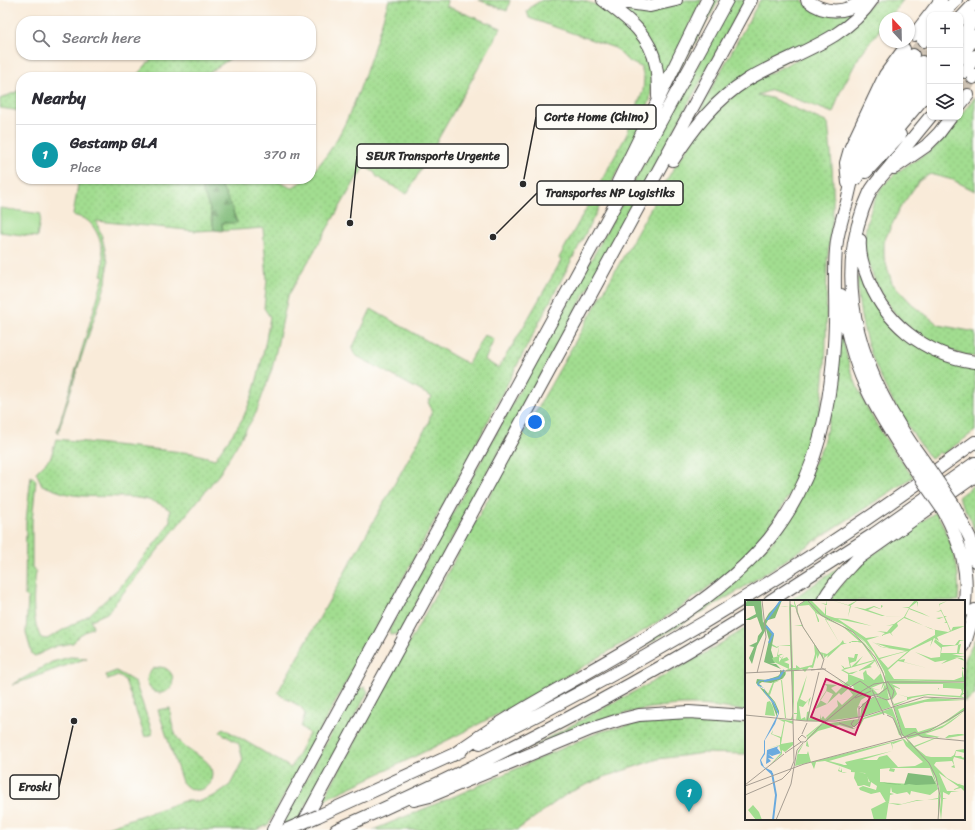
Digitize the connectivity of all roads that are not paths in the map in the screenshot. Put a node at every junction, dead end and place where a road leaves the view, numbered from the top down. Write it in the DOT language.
graph roads {
  1 [pos="603,0"];
  2 [pos="608,0"];
  3 [pos="676,0"];
  4 [pos="707,0"];
  5 [pos="727,0"];
  6 [pos="751,0"];
  7 [pos="807,0"];
  8 [pos="863,0"];
  9 [pos="872,0"];
  10 [pos="941,0"];
  11 [pos="950,0"];
  12 [pos="956,0"];
  13 [pos="962,0"];
  14 [pos="969,0"];
  15 [pos="975,3"];
  16 [pos="975,10"];
  17 [pos="939,12"];
  18 [pos="946,12"];
  19 [pos="952,12"];
  20 [pos="959,12"];
  21 [pos="963,16"];
  22 [pos="975,18"];
  23 [pos="963,25"];
  24 [pos="975,26"];
  25 [pos="963,34"];
  26 [pos="975,36"];
  27 [pos="924,39"];
  28 [pos="963,44"];
  29 [pos="975,46"];
  30 [pos="963,54"];
  31 [pos="975,56"];
  32 [pos="918,59"];
  33 [pos="969,72"];
  34 [pos="927,83"];
  35 [pos="927,94"];
  36 [pos="658,97"];
  37 [pos="927,103"];
  38 [pos="927,113"];
  39 [pos="927,120"];
  40 [pos="934,120"];
  41 [pos="941,120"];
  42 [pos="949,120"];
  43 [pos="882,177"];
  44 [pos="654,180"];
  45 [pos="849,190"];
  46 [pos="862,212"];
  47 [pos="835,256"];
  48 [pos="975,362"];
  49 [pos="513,391"];
  50 [pos="975,442"];
  51 [pos="975,463"];
  52 [pos="918,464"];
  53 [pos="975,476"];
  54 [pos="948,507"];
  55 [pos="975,560"];
  56 [pos="772,600"];
  57 [pos="824,600"];
  58 [pos="965,600"];
  59 [pos="975,610"];
  60 [pos="745,617"];
  61 [pos="965,643"];
  62 [pos="745,716"];
  63 [pos="453,754"];
  64 [pos="388,807"];
  65 [pos="273,830"];
  66 [pos="286,830"];
  67 [pos="300,830"];
  68 [pos="336,830"];
  1 -- 36 [label="highway"];
  2 -- 3 [label="highway"];
  4 -- 36 [label="highway"];
  5 -- 49 [label="highway"];
  6 -- 44 [label="highway"];
  7 -- 8 [label="highway"];
  9 -- 44 [label="highway"];
  10 -- 27 [label="highway"];
  11 -- 17 [label="highway"];
  12 -- 18 [label="highway"];
  13 -- 19 [label="highway"];
  14 -- 20 [label="highway"];
  15 -- 21 [label="highway"];
  16 -- 23 [label="highway"];
  22 -- 25 [label="highway"];
  24 -- 28 [label="highway"];
  26 -- 30 [label="highway"];
  29 -- 33 [label="highway"];
  31 -- 33 [label="highway"];
  32 -- 45 [label="highway"];
  32 -- 45 [label="highway"];
  34 -- 45 [label="highway"];
  35 -- 45 [label="highway"];
  36 -- 49 [label="highway"];
  37 -- 45 [label="highway"];
  38 -- 43 [label="highway"];
  39 -- 43 [label="highway"];
  40 -- 43 [label="highway"];
  41 -- 43 [label="highway"];
  42 -- 43 [label="highway"];
  43 -- 46 [label="highway"];
  44 -- 67 [label="highway"];
  45 -- 47 [label="highway"];
  46 -- 48 [label="highway"];
  46 -- 52 [label="highway"];
  47 -- 52 [label="highway"];
  47 -- 63 [label="highway"];
  49 -- 65 [label="highway"];
  50 -- 63 [label="highway"];
  51 -- 56 [label="highway"];
  52 -- 54 [label="highway, bridge"];
  53 -- 57 [label="highway"];
  54 -- 55 [label="highway"];
  54 -- 58 [label="highway"];
  59 -- 61 [label="highway"];
  60 -- 64 [label="highway"];
  62 -- 64 [label="highway"];
  63 -- 66 [label="highway, bridge"];
  64 -- 68 [label="highway"];
}
